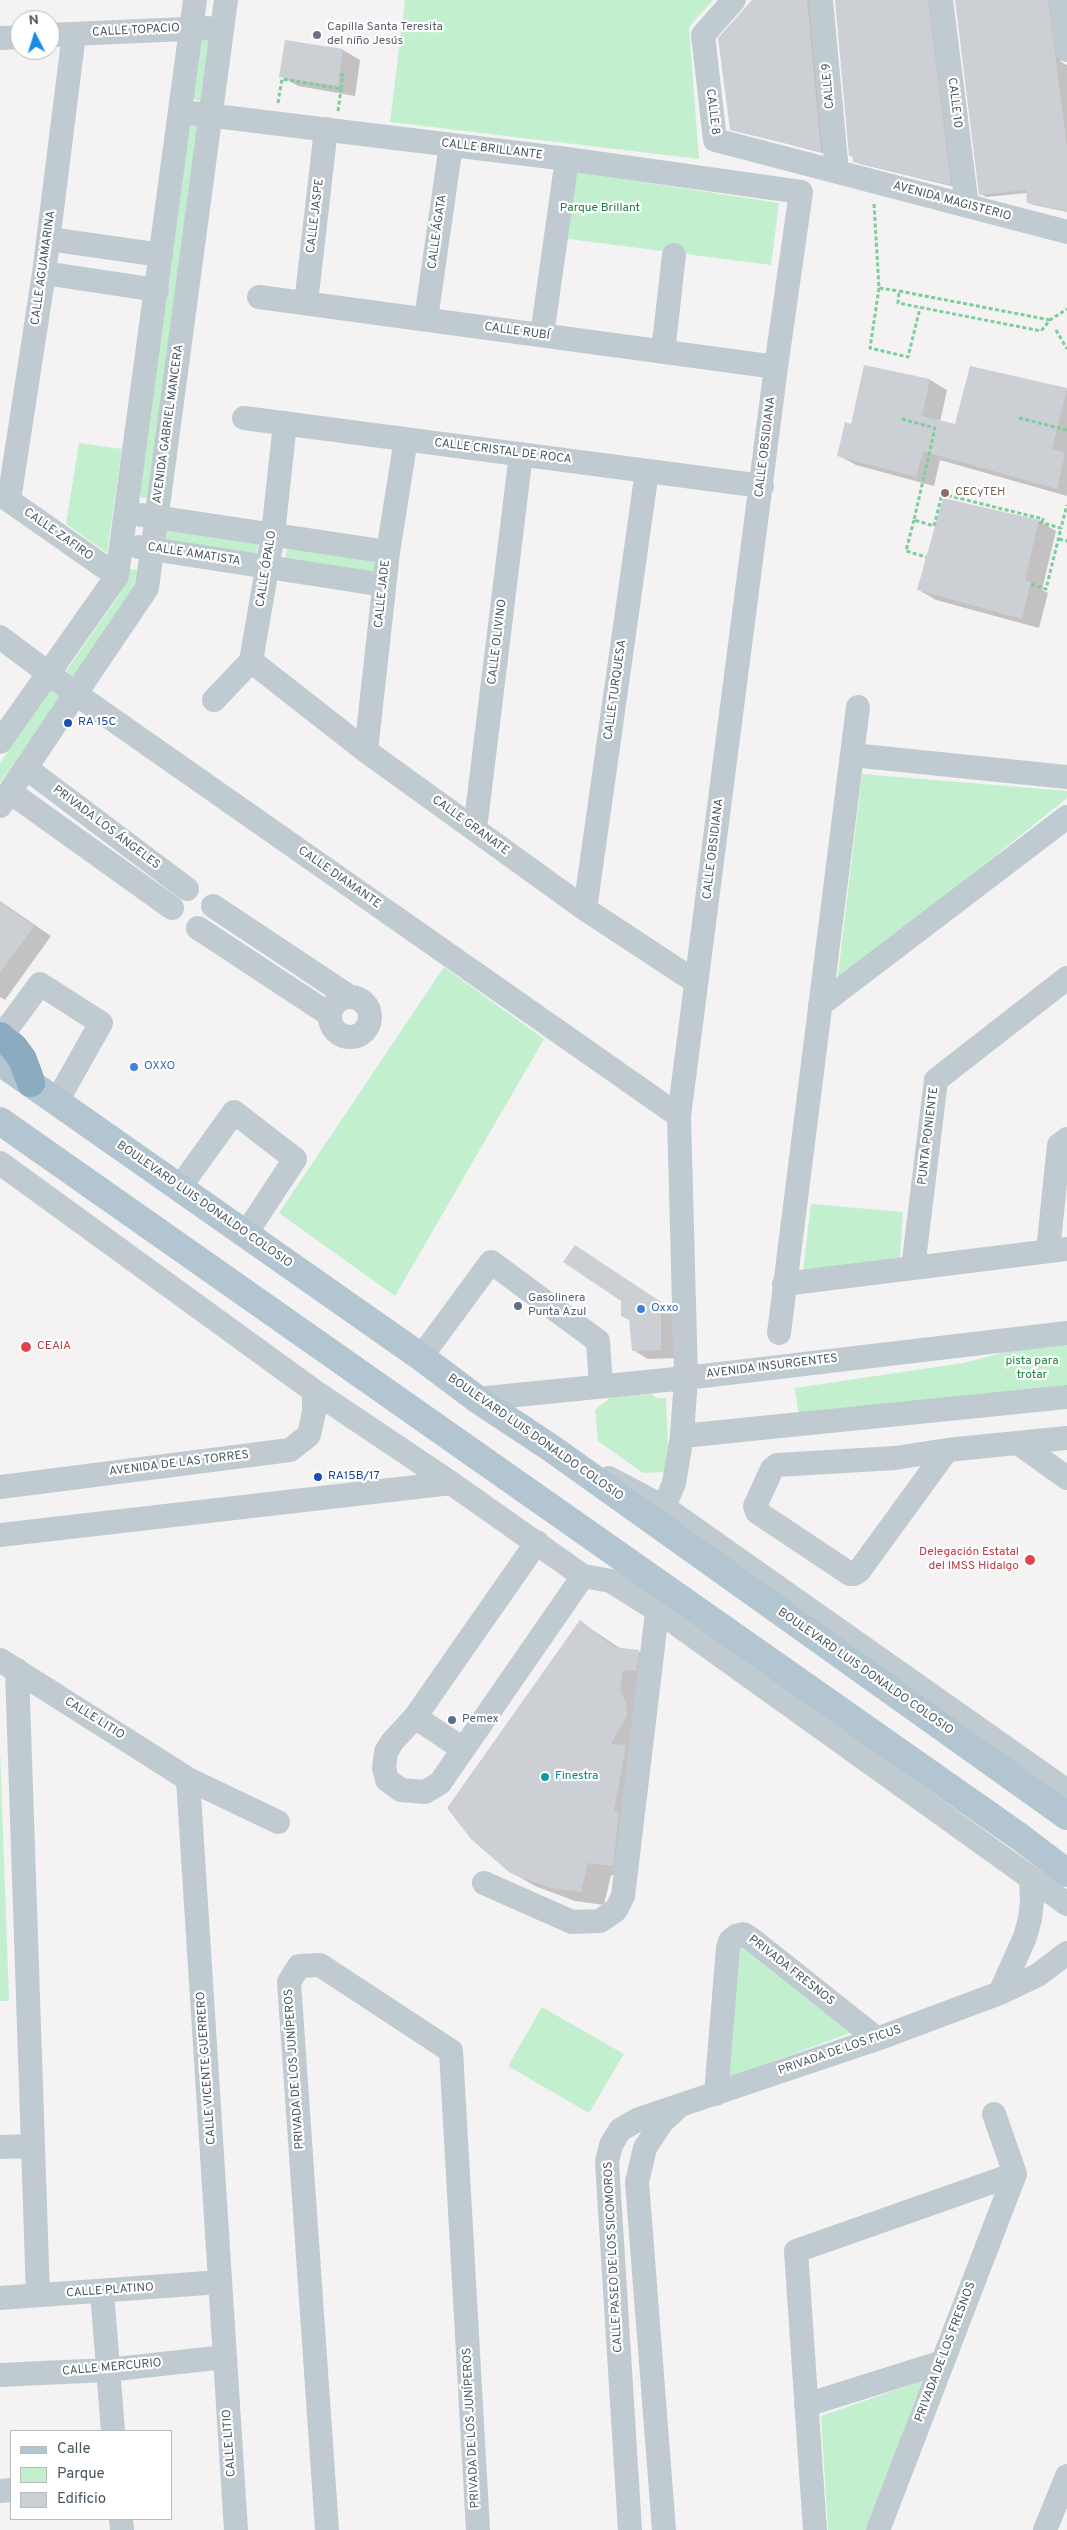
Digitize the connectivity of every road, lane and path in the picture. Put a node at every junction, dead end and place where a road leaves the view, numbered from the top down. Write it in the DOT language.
graph roads {
  1 [pos="196,0"];
  2 [pos="226,0"];
  3 [pos="734,0"];
  4 [pos="821,0"];
  5 [pos="941,0"];
  6 [pos="1061,0"];
  7 [pos="192,28"];
  8 [pos="222,28"];
  9 [pos="74,34"];
  10 [pos="60,35"];
  11 [pos="1067,50"];
  12 [pos="339,75"];
  13 [pos="182,112"];
  14 [pos="210,115"];
  15 [pos="275,123"];
  16 [pos="326,129"];
  17 [pos="451,145"];
  18 [pos="567,159"];
  19 [pos="837,172"];
  20 [pos="872,180"];
  21 [pos="801,192"];
  22 [pos="967,206"];
  23 [pos="1067,232"];
  24 [pos="49,239"];
  25 [pos="162,255"];
  26 [pos="674,255"];
  27 [pos="44,272"];
  28 [pos="879,288"];
  29 [pos="157,290"];
  30 [pos="900,291"];
  31 [pos="259,297"];
  32 [pos="306,302"];
  33 [pos="920,308"];
  34 [pos="1067,310"];
  35 [pos="426,319"];
  36 [pos="1050,320"];
  37 [pos="1056,330"];
  38 [pos="542,335"];
  39 [pos="1067,348"];
  40 [pos="663,352"];
  41 [pos="776,367"];
  42 [pos="244,418"];
  43 [pos="1019,418"];
  44 [pos="902,419"];
  45 [pos="285,423"];
  46 [pos="1067,430"];
  47 [pos="406,439"];
  48 [pos="521,454"];
  49 [pos="647,471"];
  50 [pos="762,486"];
  51 [pos="5,497"];
  52 [pos="1067,505"];
  53 [pos="126,512"];
  54 [pos="157,517"];
  55 [pos="914,520"];
  56 [pos="1061,528"];
  57 [pos="273,534"];
  58 [pos="1059,539"];
  59 [pos="1067,542"];
  60 [pos="122,544"];
  61 [pos="153,549"];
  62 [pos="388,552"];
  63 [pos="926,557"];
  64 [pos="268,567"];
  65 [pos="117,576"];
  66 [pos="1030,584"];
  67 [pos="384,585"];
  68 [pos="0,637"];
  69 [pos="251,661"];
  70 [pos="49,672"];
  71 [pos="76,694"];
  72 [pos="214,700"];
  73 [pos="858,707"];
  74 [pos="1,739"];
  75 [pos="366,751"];
  76 [pos="852,755"];
  77 [pos="26,768"];
  78 [pos="1067,776"];
  79 [pos="5,799"];
  80 [pos="1067,817"];
  81 [pos="475,829"];
  82 [pos="187,889"];
  83 [pos="213,906"];
  84 [pos="172,908"];
  85 [pos="584,909"];
  86 [pos="198,928"];
  87 [pos="1067,978"];
  88 [pos="696,982"];
  89 [pos="350,997"];
  90 [pos="820,1005"];
  91 [pos="330,1014"];
  92 [pos="0,1045"];
  93 [pos="31,1083"];
  94 [pos="57,1101"];
  95 [pos="679,1116"];
  96 [pos="0,1120"];
  97 [pos="1067,1139"];
  98 [pos="0,1163"];
  99 [pos="180,1187"];
  100 [pos="245,1235"];
  101 [pos="1058,1250"];
  102 [pos="913,1268"];
  103 [pos="784,1284"];
  104 [pos="779,1333"];
  105 [pos="1067,1333"];
  106 [pos="421,1357"];
  107 [pos="686,1378"];
  108 [pos="601,1386"];
  109 [pos="314,1391"];
  110 [pos="1067,1397"];
  111 [pos="478,1399"];
  112 [pos="682,1436"];
  113 [pos="1067,1438"];
  114 [pos="1018,1443"];
  115 [pos="551,1448"];
  116 [pos="947,1450"];
  117 [pos="1067,1478"];
  118 [pos="451,1483"];
  119 [pos="0,1487"];
  120 [pos="664,1506"];
  121 [pos="0,1535"];
  122 [pos="537,1542"];
  123 [pos="583,1576"];
  124 [pos="659,1597"];
  125 [pos="8,1665"];
  126 [pos="414,1717"];
  127 [pos="463,1749"];
  128 [pos="188,1779"];
  129 [pos="1067,1791"];
  130 [pos="1067,1816"];
  131 [pos="278,1822"];
  132 [pos="1067,1873"];
  133 [pos="1031,1878"];
  134 [pos="484,1883"];
  135 [pos="1067,1904"];
  136 [pos="1067,1953"];
  137 [pos="1000,1993"];
  138 [pos="877,2039"];
  139 [pos="716,2094"];
  140 [pos="679,2106"];
  141 [pos="994,2114"];
  142 [pos="33,2146"];
  143 [pos="0,2147"];
  144 [pos="1015,2174"];
  145 [pos="220,2282"];
  146 [pos="102,2292"];
  147 [pos="38,2295"];
  148 [pos="0,2298"];
  149 [pos="225,2357"];
  150 [pos="943,2362"];
  151 [pos="107,2370"];
  152 [pos="0,2376"];
  153 [pos="806,2405"];
  154 [pos="113,2430"];
  155 [pos="1067,2476"];
  156 [pos="236,2530"];
  157 [pos="327,2530"];
  158 [pos="478,2530"];
  159 [pos="630,2530"];
  160 [pos="664,2530"];
  161 [pos="815,2530"];
  162 [pos="878,2530"];
  163 [pos="1045,2530"];
  1 -- 7 [label="street"];
  2 -- 8 [label="street, AVENIDA GABRIEL MANCERA"];
  3 -- 19 [label="street, CALLE 8"];
  4 -- 19 [label="street, CALLE 9"];
  5 -- 22 [label="street, CALLE 10"];
  6 -- 11 [label="street"];
  7 -- 8 [label="street, CALLE TOPACIO"];
  7 -- 9 [label="street, CALLE TOPACIO"];
  7 -- 13 [label="street"];
  8 -- 14 [label="street, AVENIDA GABRIEL MANCERA"];
  9 -- 10 [label="street, CALLE TOPACIO"];
  9 -- 24 [label="street, CALLE AGUAMARINA"];
  12 -- 15 [label="path"];
  13 -- 14 [label="street, CALLE BRILLANTE"];
  13 -- 25 [label="street"];
  14 -- 15 [label="street, CALLE BRILLANTE"];
  14 -- 54 [label="street, AVENIDA GABRIEL MANCERA"];
  15 -- 16 [label="street, CALLE BRILLANTE"];
  16 -- 17 [label="street, CALLE BRILLANTE"];
  16 -- 32 [label="street, CALLE JASPE"];
  17 -- 18 [label="street, CALLE BRILLANTE"];
  17 -- 35 [label="street, CALLE ÁGATA"];
  18 -- 21 [label="street, CALLE BRILLANTE"];
  18 -- 38 [label="street"];
  19 -- 20 [label="street, AVENIDA MAGISTERIO"];
  20 -- 22 [label="street, AVENIDA MAGISTERIO"];
  20 -- 28 [label="path"];
  21 -- 41 [label="street, CALLE OBSIDIANA"];
  22 -- 23 [label="street, AVENIDA MAGISTERIO"];
  24 -- 25 [label="street"];
  24 -- 27 [label="street, CALLE AGUAMARINA"];
  25 -- 29 [label="street"];
  26 -- 40 [label="street"];
  27 -- 29 [label="street"];
  27 -- 51 [label="street, CALLE AGUAMARINA"];
  28 -- 30 [label="path"];
  28 -- 33 [label="path"];
  29 -- 53 [label="street"];
  30 -- 33 [label="path"];
  30 -- 36 [label="path"];
  31 -- 32 [label="street, CALLE RUBÍ"];
  32 -- 35 [label="street, CALLE RUBÍ"];
  33 -- 36 [label="path"];
  34 -- 36 [label="path"];
  35 -- 38 [label="street, CALLE RUBÍ"];
  37 -- 39 [label="path"];
  38 -- 40 [label="street, CALLE RUBÍ"];
  40 -- 41 [label="street, CALLE RUBÍ"];
  41 -- 50 [label="street, CALLE OBSIDIANA"];
  42 -- 45 [label="street, CALLE CRISTAL DE ROCA"];
  43 -- 46 [label="path"];
  44 -- 55 [label="path"];
  45 -- 47 [label="street, CALLE CRISTAL DE ROCA"];
  45 -- 57 [label="street, CALLE ÓPALO"];
  47 -- 48 [label="street, CALLE CRISTAL DE ROCA"];
  47 -- 62 [label="street, CALLE JADE"];
  48 -- 49 [label="street, CALLE CRISTAL DE ROCA"];
  48 -- 81 [label="street, CALLE OLIVINO"];
  49 -- 50 [label="street, CALLE CRISTAL DE ROCA"];
  49 -- 85 [label="street, CALLE TURQUESA"];
  50 -- 88 [label="street, CALLE OBSIDIANA"];
  51 -- 65 [label="street, CALLE ZAFIRO"];
  52 -- 56 [label="path"];
  53 -- 54 [label="street"];
  53 -- 60 [label="street"];
  54 -- 57 [label="street"];
  54 -- 61 [label="street, AVENIDA GABRIEL MANCERA"];
  55 -- 56 [label="path"];
  55 -- 63 [label="path"];
  56 -- 58 [label="path"];
  57 -- 62 [label="street"];
  57 -- 64 [label="street, CALLE ÓPALO"];
  58 -- 59 [label="path"];
  58 -- 66 [label="path"];
  60 -- 61 [label="street, CALLE AMATISTA"];
  60 -- 65 [label="street"];
  61 -- 64 [label="street, CALLE AMATISTA"];
  61 -- 71 [label="street, AVENIDA GABRIEL MANCERA"];
  62 -- 67 [label="street, CALLE JADE"];
  64 -- 67 [label="street, CALLE AMATISTA"];
  64 -- 69 [label="street, CALLE ÓPALO"];
  65 -- 70 [label="street"];
  67 -- 75 [label="street, CALLE JADE"];
  68 -- 70 [label="street, CALLE DIAMANTE"];
  69 -- 72 [label="street"];
  69 -- 75 [label="street, CALLE GRANATE"];
  70 -- 71 [label="street, CALLE DIAMANTE"];
  70 -- 74 [label="street"];
  71 -- 77 [label="street, AVENIDA GABRIEL MANCERA"];
  71 -- 95 [label="street, CALLE DIAMANTE"];
  73 -- 76 [label="street"];
  75 -- 81 [label="street, CALLE GRANATE"];
  76 -- 78 [label="street"];
  76 -- 90 [label="street"];
  77 -- 79 [label="street, AVENIDA GABRIEL MANCERA"];
  77 -- 82 [label="street, PRIVADA LOS ÁNGELES"];
  79 -- 84 [label="street, PRIVADA LOS ÁNGELES"];
  80 -- 90 [label="street"];
  81 -- 85 [label="street, CALLE GRANATE"];
  82 -- 83 [label="street"];
  82 -- 84 [label="street"];
  83 -- 86 [label="street"];
  83 -- 89 [label="street"];
  84 -- 86 [label="street"];
  85 -- 88 [label="street, CALLE GRANATE"];
  86 -- 91 [label="street"];
  87 -- 102 [label="street, PUNTA PONIENTE"];
  88 -- 95 [label="street, CALLE OBSIDIANA"];
  89 -- 91 [label="street"];
  89 -- 91 [label="street"];
  90 -- 103 [label="street"];
  92 -- 93 [label="highway"];
  92 -- 94 [label="street"];
  93 -- 94 [label="main road, BOULEVARD LUIS DONALDO COLOSIO"];
  94 -- 99 [label="main road, BOULEVARD LUIS DONALDO COLOSIO"];
  95 -- 107 [label="street, CALLE OBSIDIANA"];
  96 -- 124 [label="main road"];
  97 -- 101 [label="street"];
  98 -- 109 [label="street"];
  99 -- 100 [label="main road, BOULEVARD LUIS DONALDO COLOSIO"];
  99 -- 100 [label="street"];
  100 -- 106 [label="main road, BOULEVARD LUIS DONALDO COLOSIO"];
  101 -- 102 [label="street"];
  102 -- 103 [label="street"];
  103 -- 104 [label="street"];
  105 -- 107 [label="street, AVENIDA INSURGENTES"];
  106 -- 108 [label="street"];
  106 -- 111 [label="main road, BOULEVARD LUIS DONALDO COLOSIO"];
  107 -- 108 [label="street, AVENIDA INSURGENTES"];
  107 -- 112 [label="street, CALLE OBSIDIANA"];
  108 -- 111 [label="street, AVENIDA INSURGENTES"];
  109 -- 118 [label="street"];
  109 -- 119 [label="street, AVENIDA DE LAS TORRES"];
  110 -- 112 [label="street"];
  111 -- 115 [label="main road, BOULEVARD LUIS DONALDO COLOSIO"];
  112 -- 120 [label="street, CALLE OBSIDIANA"];
  113 -- 114 [label="street"];
  114 -- 116 [label="street"];
  114 -- 117 [label="street"];
  115 -- 120 [label="street"];
  115 -- 130 [label="main road, BOULEVARD LUIS DONALDO COLOSIO"];
  116 -- 116 [label="street"];
  118 -- 121 [label="street"];
  118 -- 122 [label="street"];
  120 -- 129 [label="street"];
  122 -- 123 [label="street"];
  122 -- 126 [label="street"];
  123 -- 124 [label="street"];
  123 -- 127 [label="street"];
  124 -- 132 [label="main road"];
  124 -- 133 [label="street"];
  124 -- 134 [label="street"];
  125 -- 128 [label="street, CALLE LITIO"];
  125 -- 142 [label="street"];
  126 -- 127 [label="street"];
  126 -- 127 [label="street"];
  128 -- 131 [label="street, CALLE LITIO"];
  128 -- 145 [label="street, CALLE VICENTE GUERRERO"];
  133 -- 135 [label="street"];
  133 -- 137 [label="street"];
  136 -- 137 [label="street, PRIVADA DE LOS FICUS"];
  137 -- 138 [label="street, PRIVADA DE LOS FICUS"];
  138 -- 139 [label="street, PRIVADA DE LOS FICUS"];
  138 -- 139 [label="street, PRIVADA FRESNOS"];
  139 -- 140 [label="street, PRIVADA DE LOS FICUS"];
  140 -- 159 [label="street, CALLE PASEO DE LOS SICOMOROS"];
  140 -- 160 [label="street"];
  141 -- 144 [label="street"];
  142 -- 143 [label="street"];
  142 -- 147 [label="street"];
  144 -- 150 [label="street, PRIVADA DE LOS FRESNOS"];
  144 -- 153 [label="street"];
  145 -- 146 [label="street, CALLE PLATINO"];
  145 -- 149 [label="street, CALLE VICENTE GUERRERO"];
  146 -- 147 [label="street, CALLE PLATINO"];
  146 -- 151 [label="street"];
  147 -- 148 [label="street, CALLE PLATINO"];
  149 -- 151 [label="street, CALLE MERCURIO"];
  149 -- 156 [label="street, CALLE LITIO"];
  150 -- 153 [label="street"];
  150 -- 162 [label="street, PRIVADA DE LOS FRESNOS"];
  151 -- 152 [label="street, CALLE MERCURIO"];
  151 -- 154 [label="street"];
  153 -- 161 [label="street"];
  155 -- 163 [label="street"];
  157 -- 158 [label="street, PRIVADA DE LOS JUNÍPEROS"];
}
